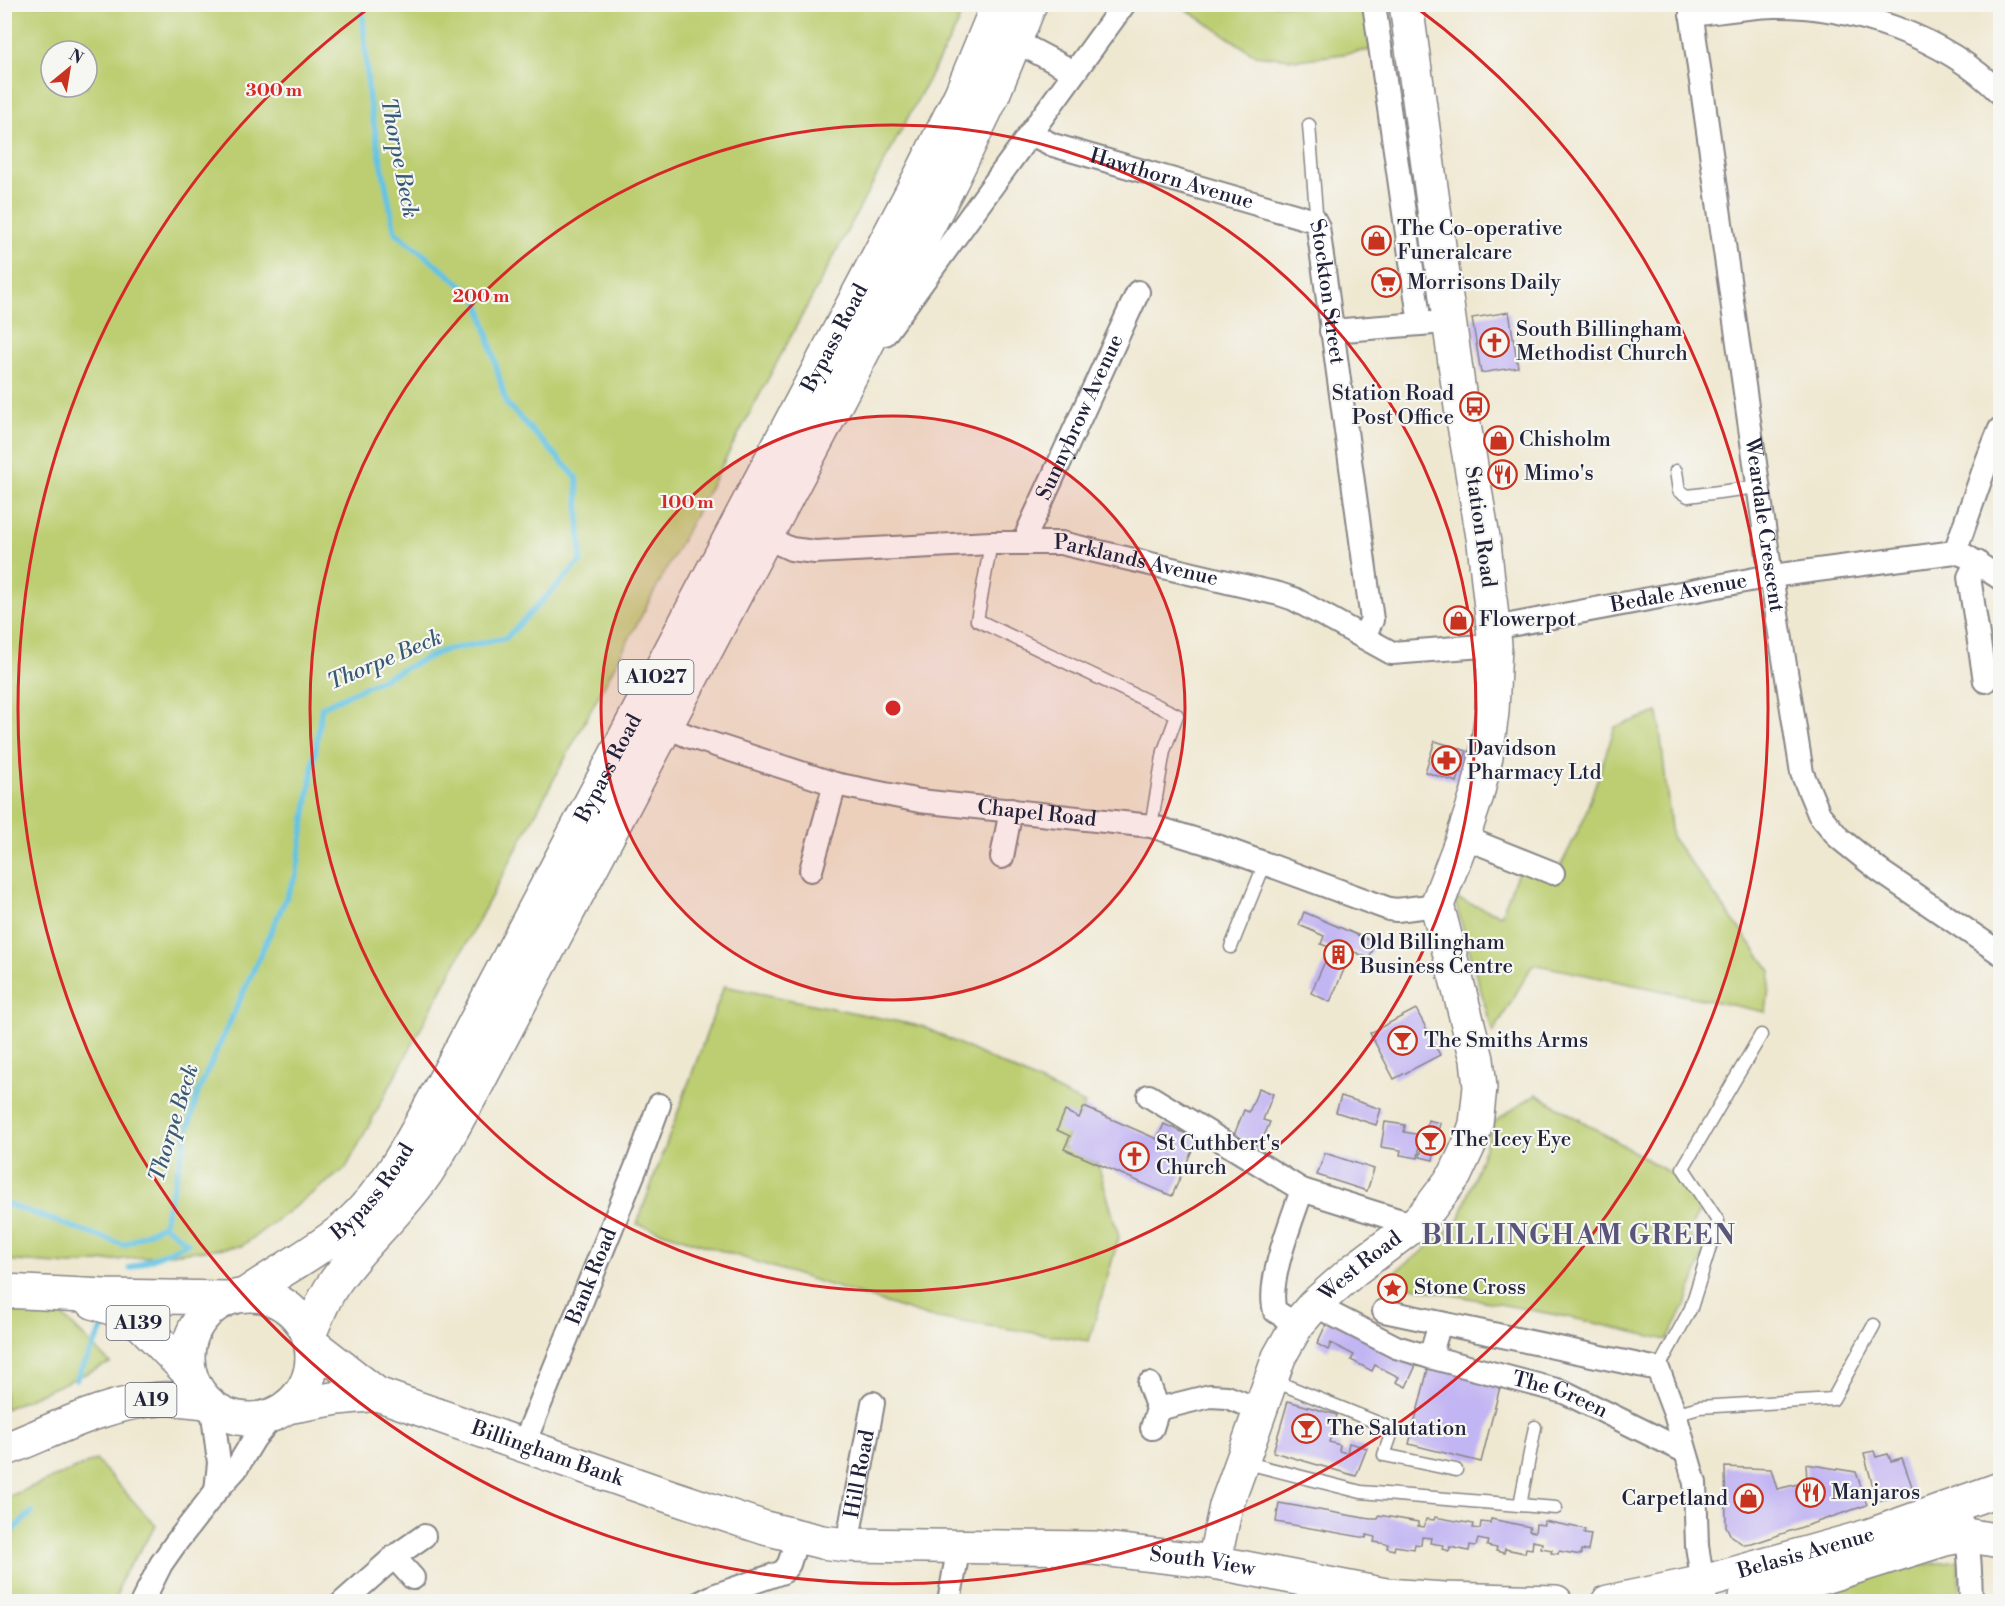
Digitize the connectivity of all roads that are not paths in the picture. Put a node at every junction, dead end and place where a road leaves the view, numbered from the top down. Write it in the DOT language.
graph roads {
  1 [pos="1030,4"];
  2 [pos="1124,4"];
  3 [pos="1374,4"];
  4 [pos="1406,4"];
  5 [pos="1691,10"];
  6 [pos="1001,25"];
  7 [pos="1074,72"];
  8 [pos="2001,93"];
  9 [pos="1309,125"];
  10 [pos="1031,134"];
  11 [pos="1315,222"];
  12 [pos="1138,292"];
  13 [pos="1435,323"];
  14 [pos="1330,331"];
  15 [pos="840,396"];
  16 [pos="2001,429"];
  17 [pos="1676,471"];
  18 [pos="1758,487"];
  19 [pos="765,537"];
  20 [pos="1028,542"];
  21 [pos="992,543"];
  22 [pos="1955,552"];
  23 [pos="1977,562"];
  24 [pos="1771,576"];
  25 [pos="2001,578"];
  26 [pos="1495,636"];
  27 [pos="1363,637"];
  28 [pos="1985,681"];
  29 [pos="651,720"];
  30 [pos="835,784"];
  31 [pos="1011,810"];
  32 [pos="1151,826"];
  33 [pos="1463,837"];
  34 [pos="1002,858"];
  35 [pos="1264,863"];
  36 [pos="811,870"];
  37 [pos="1553,873"];
  38 [pos="1437,905"];
  39 [pos="1231,947"];
  40 [pos="2001,953"];
  41 [pos="1761,1035"];
  42 [pos="1149,1096"];
  43 [pos="658,1105"];
  44 [pos="1302,1190"];
  45 [pos="1414,1225"];
  46 [pos="4,1291"];
  47 [pos="72,1294"];
  48 [pos="237,1296"];
  49 [pos="1384,1311"];
  50 [pos="1305,1315"];
  51 [pos="1440,1323"];
  52 [pos="1874,1326"];
  53 [pos="1504,1336"];
  54 [pos="310,1339"];
  55 [pos="1430,1357"];
  56 [pos="1658,1369"];
  57 [pos="190,1374"];
  58 [pos="1497,1375"];
  59 [pos="1270,1379"];
  60 [pos="1149,1384"];
  61 [pos="376,1394"];
  62 [pos="873,1403"];
  63 [pos="210,1405"];
  64 [pos="1260,1410"];
  65 [pos="281,1411"];
  66 [pos="1675,1414"];
  67 [pos="1535,1427"];
  68 [pos="523,1446"];
  69 [pos="4,1450"];
  70 [pos="1684,1451"];
  71 [pos="1242,1462"];
  72 [pos="1456,1470"];
  73 [pos="2001,1489"];
  74 [pos="216,1491"];
  75 [pos="1520,1505"];
  76 [pos="1556,1508"];
  77 [pos="1960,1520"];
  78 [pos="424,1536"];
  79 [pos="798,1536"];
  80 [pos="2001,1541"];
  81 [pos="847,1545"];
  82 [pos="959,1545"];
  83 [pos="394,1557"];
  84 [pos="1214,1562"];
  85 [pos="413,1578"];
  86 [pos="1705,1592"];
  87 [pos="1339,1594"];
  88 [pos="1671,1595"];
  89 [pos="142,1602"];
  90 [pos="343,1602"];
  91 [pos="702,1602"];
  92 [pos="949,1602"];
  93 [pos="1556,1602"];
  94 [pos="1608,1602"];
  95 [pos="1744,1602"];
  96 [pos="1971,1602"];
  1 -- 6 [label="main road, Bypass Road / A1027"];
  2 -- 7 [label="street, Bypass Road"];
  3 -- 13 [label="street, Station Road"];
  4 -- 13 [label="main road, Station Road"];
  5 -- 8 [label="street"];
  5 -- 18 [label="street, Weardale Crescent"];
  6 -- 7 [label="street"];
  6 -- 15 [label="main road, Bypass Road / A1027"];
  6 -- 29 [label="main road, Bypass Road / A1027"];
  7 -- 10 [label="street, Bypass Road"];
  9 -- 11 [label="lane, Stockton Street"];
  10 -- 11 [label="street, Hawthorn Avenue"];
  10 -- 15 [label="street, Bypass Road"];
  11 -- 14 [label="street, Stockton Street"];
  12 -- 20 [label="street, Sunnybrow Avenue"];
  13 -- 14 [label="street"];
  13 -- 26 [label="main road, Station Road"];
  14 -- 27 [label="street, Stockton Street"];
  15 -- 19 [label="main road, Bypass Road / A1027"];
  16 -- 22 [label="street"];
  17 -- 18 [label="lane"];
  18 -- 24 [label="street, Weardale Crescent"];
  19 -- 21 [label="street, Parklands Avenue"];
  19 -- 29 [label="main road, Bypass Road / A1027"];
  20 -- 21 [label="street, Parklands Avenue"];
  20 -- 27 [label="street, Parklands Avenue"];
  21 -- 32 [label="lane"];
  22 -- 23 [label="street"];
  22 -- 24 [label="street, Bedale Avenue"];
  23 -- 25 [label="street"];
  23 -- 28 [label="street"];
  24 -- 26 [label="street, Bedale Avenue"];
  24 -- 40 [label="street, Weardale Crescent"];
  26 -- 27 [label="street, Parklands Avenue"];
  26 -- 33 [label="main road, Station Road"];
  29 -- 30 [label="street, Chapel Road"];
  29 -- 48 [label="main road, Bypass Road / A1027"];
  29 -- 54 [label="main road, Bypass Road / A1027"];
  30 -- 31 [label="street, Chapel Road"];
  30 -- 36 [label="street"];
  31 -- 32 [label="street, Chapel Road"];
  31 -- 34 [label="street"];
  32 -- 35 [label="street, Chapel Road"];
  33 -- 37 [label="street"];
  33 -- 38 [label="main road, Station Road"];
  35 -- 38 [label="street, Chapel Road"];
  35 -- 39 [label="lane"];
  38 -- 45 [label="main road, West Road"];
  41 -- 56 [label="lane"];
  42 -- 44 [label="street"];
  43 -- 68 [label="street, Bank Road"];
  44 -- 45 [label="street"];
  44 -- 50 [label="street, The Green"];
  45 -- 50 [label="main road, West Road"];
  46 -- 47 [label="main road, A139"];
  47 -- 48 [label="main road, A139"];
  47 -- 57 [label="main road, A139"];
  48 -- 54 [label="main road"];
  48 -- 57 [label="main road"];
  49 -- 51 [label="street, The Green"];
  50 -- 55 [label="street, The Green"];
  50 -- 59 [label="main road, West Road"];
  51 -- 53 [label="street, The Green"];
  51 -- 55 [label="street"];
  52 -- 66 [label="lane"];
  53 -- 56 [label="street, The Green"];
  53 -- 58 [label="street"];
  54 -- 61 [label="main road, Billingham Bank"];
  54 -- 65 [label="main road"];
  55 -- 58 [label="street, The Green"];
  56 -- 66 [label="street"];
  57 -- 63 [label="main road"];
  58 -- 70 [label="street, The Green"];
  59 -- 64 [label="main road, West Road"];
  59 -- 72 [label="lane"];
  60 -- 64 [label="street"];
  61 -- 65 [label="main road"];
  61 -- 68 [label="main road, Billingham Bank"];
  62 -- 81 [label="street, Hill Road"];
  63 -- 65 [label="main road"];
  63 -- 69 [label="main road, A19"];
  63 -- 74 [label="street"];
  64 -- 71 [label="main road, West Road"];
  65 -- 74 [label="street"];
  66 -- 70 [label="street"];
  67 -- 75 [label="lane"];
  68 -- 79 [label="main road, Billingham Bank"];
  70 -- 86 [label="street"];
  71 -- 75 [label="lane"];
  71 -- 84 [label="main road, West Road"];
  73 -- 77 [label="main road, Belasis Avenue"];
  74 -- 89 [label="street"];
  75 -- 76 [label="lane"];
  77 -- 80 [label="main road, Belasis Avenue"];
  77 -- 86 [label="main road, Belasis Avenue"];
  77 -- 95 [label="main road, Belasis Avenue"];
  77 -- 96 [label="street"];
  78 -- 83 [label="street"];
  79 -- 81 [label="main road"];
  79 -- 91 [label="street"];
  81 -- 82 [label="main road, South View"];
  82 -- 84 [label="main road, South View"];
  82 -- 92 [label="street"];
  83 -- 85 [label="street"];
  83 -- 90 [label="street"];
  84 -- 87 [label="main road, South View"];
  86 -- 88 [label="main road, Belasis Avenue"];
  87 -- 93 [label="main road, South View"];
  88 -- 94 [label="main road, Belasis Avenue"];
}
